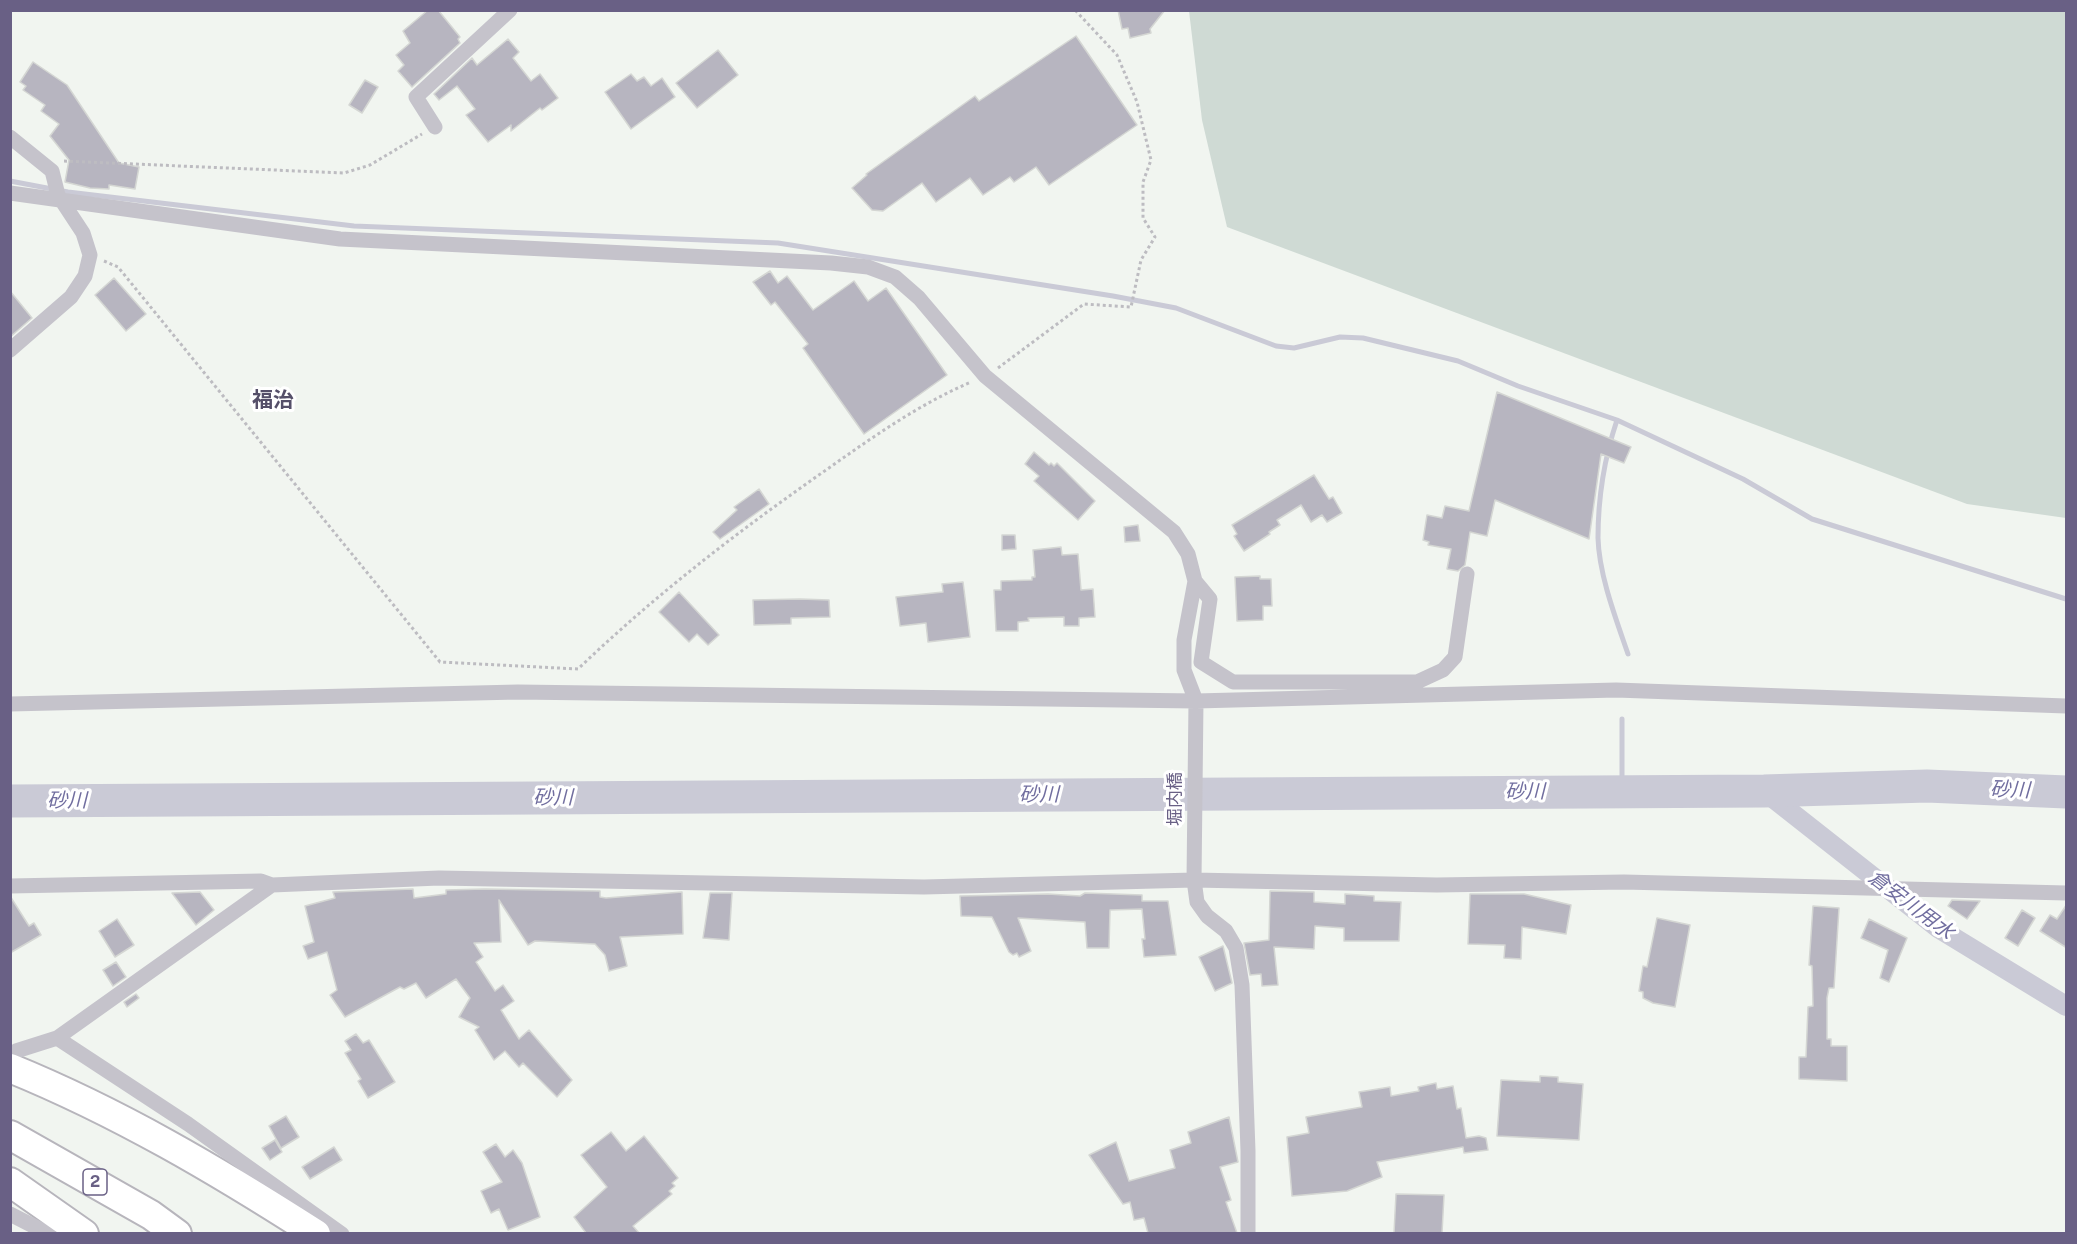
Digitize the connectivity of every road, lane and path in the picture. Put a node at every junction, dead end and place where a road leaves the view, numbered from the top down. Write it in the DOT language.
graph roads {
  1 [pos="510,10"];
  2 [pos="1075,10"];
  3 [pos="435,127"];
  4 [pos="10,137"];
  5 [pos="47,165"];
  6 [pos="10,193"];
  7 [pos="59,194"];
  8 [pos="90,255"];
  9 [pos="10,350"];
  10 [pos="985,376"];
  11 [pos="1467,574"];
  12 [pos="1195,581"];
  13 [pos="1196,701"];
  14 [pos="10,704"];
  15 [pos="2067,706"];
  16 [pos="1194,880"];
  17 [pos="272,885"];
  18 [pos="10,886"];
  19 [pos="2067,893"];
  20 [pos="57,1038"];
  21 [pos="14,1059"];
  22 [pos="10,1135"];
  23 [pos="10,1182"];
  24 [pos="10,1214"];
  25 [pos="49,1233"];
  26 [pos="84,1233"];
  27 [pos="177,1233"];
  28 [pos="316,1233"];
  29 [pos="342,1233"];
  30 [pos="1248,1233"];
  1 -- 3 [label="street"];
  2 -- 10 [label="path"];
  3 -- 5 [label="path"];
  4 -- 5 [label="street"];
  5 -- 7 [label="street"];
  6 -- 7 [label="street"];
  7 -- 8 [label="street"];
  7 -- 10 [label="street"];
  8 -- 9 [label="street"];
  8 -- 10 [label="path"];
  10 -- 12 [label="street"];
  11 -- 12 [label="street"];
  12 -- 13 [label="street"];
  13 -- 14 [label="street"];
  13 -- 15 [label="street"];
  13 -- 16 [label="street, 堀内橋"];
  16 -- 17 [label="street"];
  16 -- 19 [label="street"];
  16 -- 30 [label="street, 堀内橋"];
  17 -- 18 [label="street"];
  17 -- 20 [label="street"];
  20 -- 21 [label="street"];
  20 -- 29 [label="street"];
  21 -- 28 [label="highway"];
  22 -- 27 [label="highway, 2"];
  23 -- 26 [label="highway"];
  24 -- 25 [label="street"];
}
